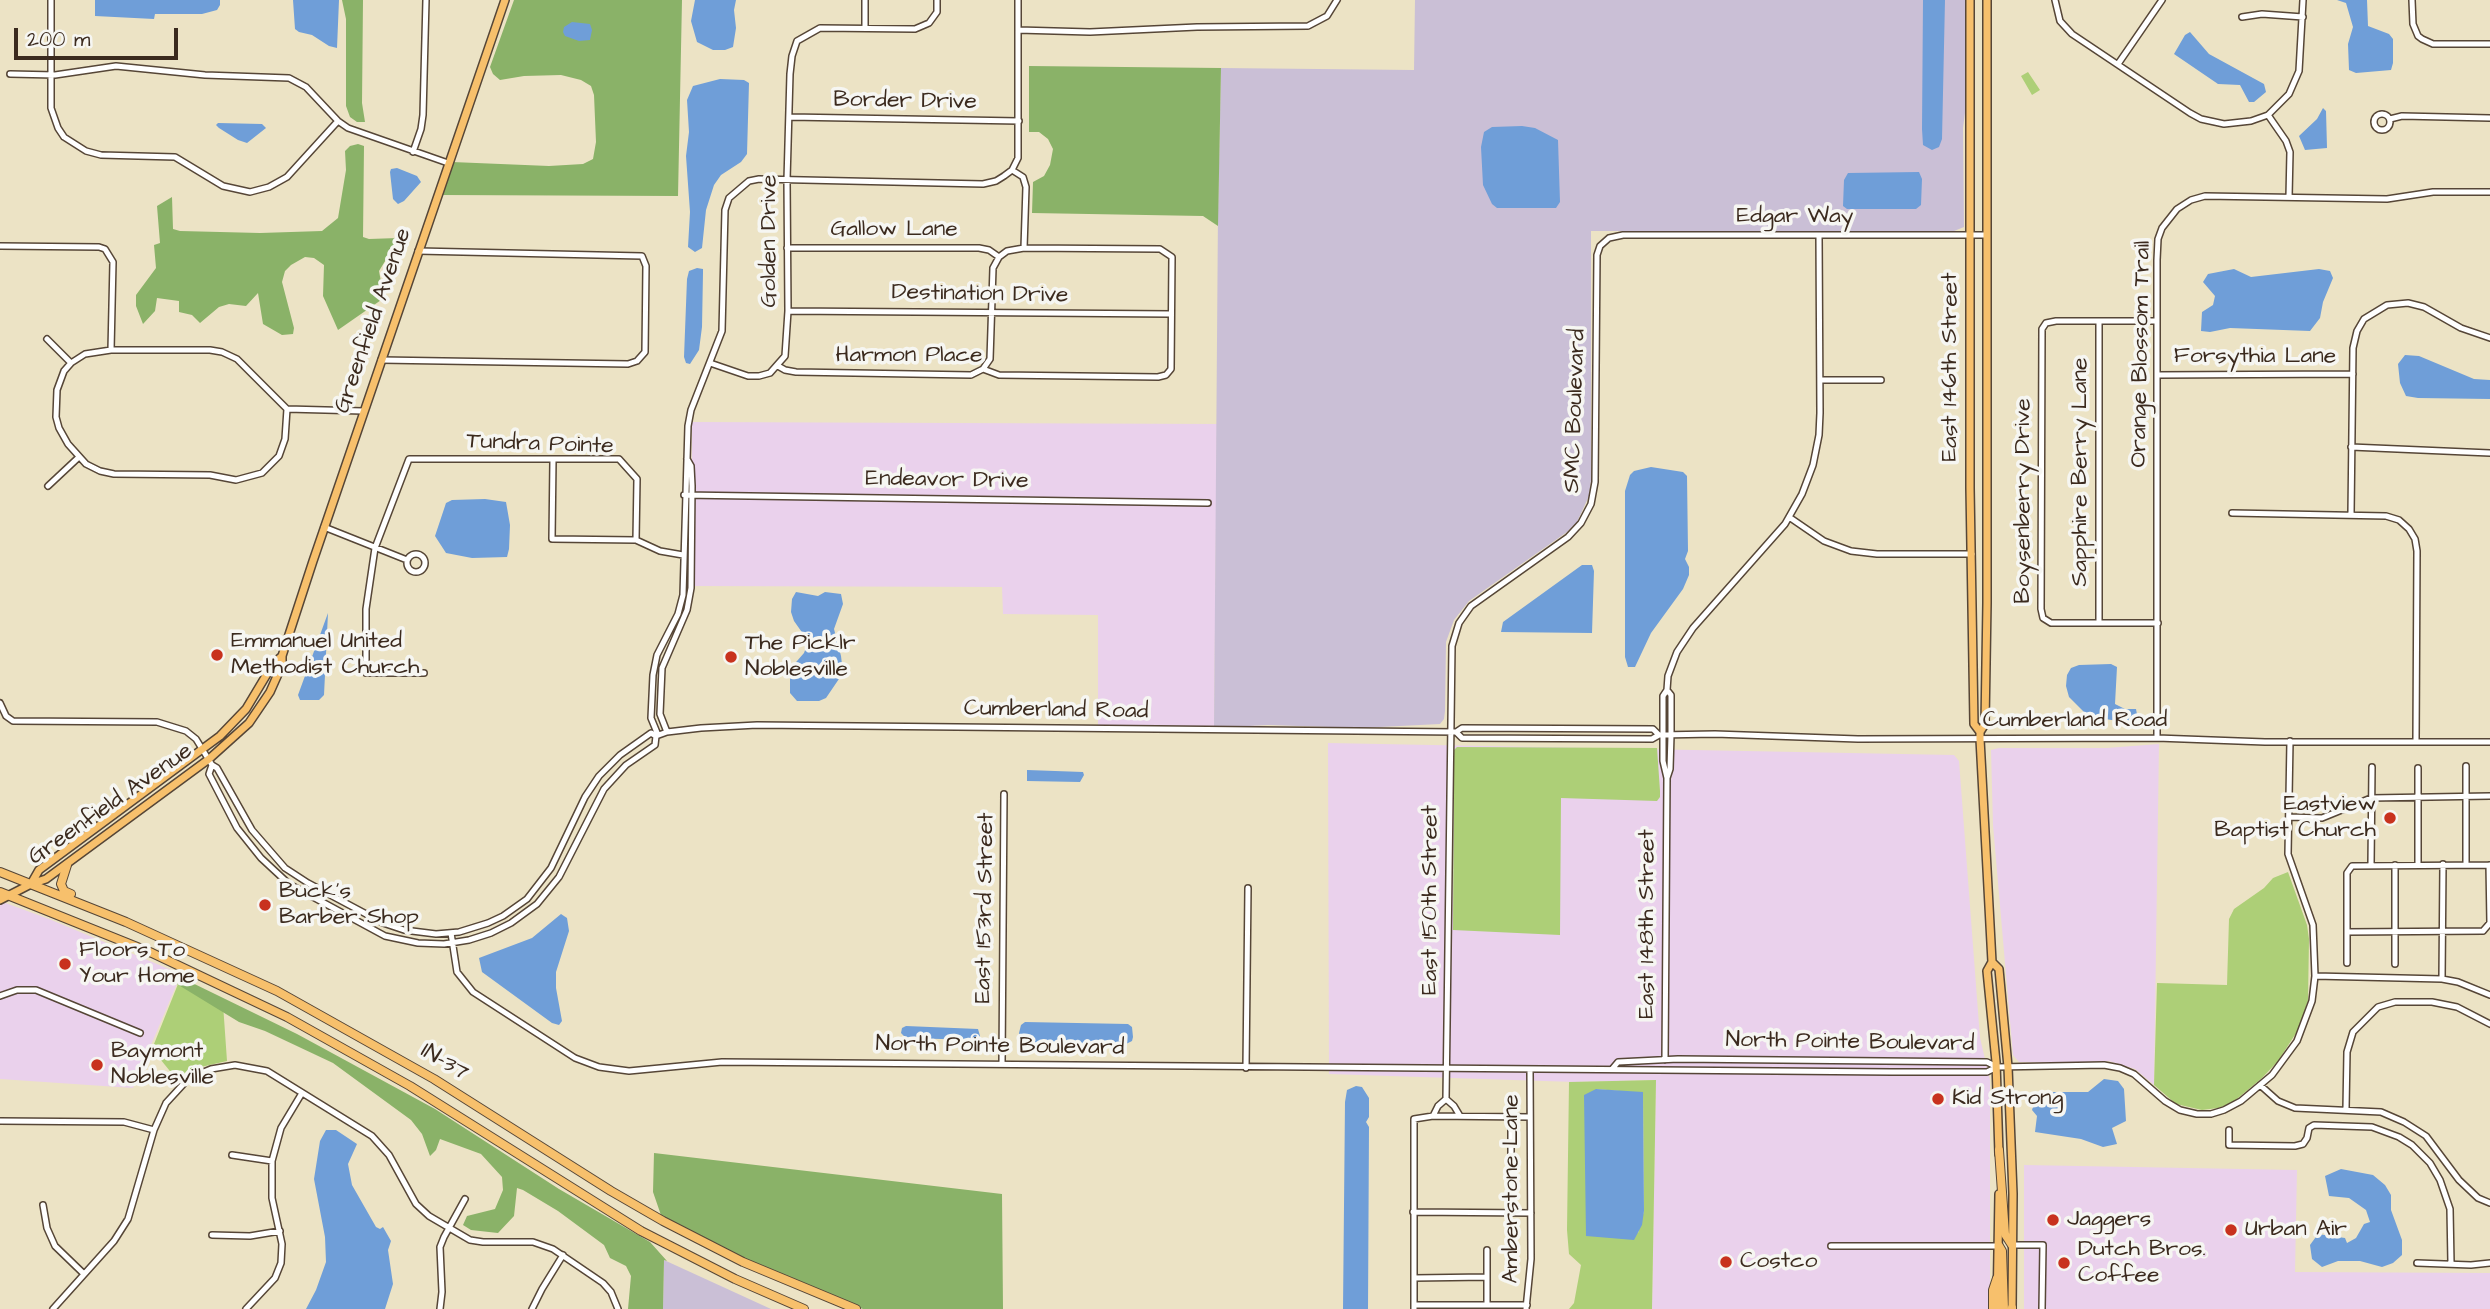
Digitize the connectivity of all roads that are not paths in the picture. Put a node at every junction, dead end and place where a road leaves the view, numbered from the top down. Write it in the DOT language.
graph roads {
  1 [pos="51,0"];
  2 [pos="425,0"];
  3 [pos="505,0"];
  4 [pos="865,0"];
  5 [pos="937,0"];
  6 [pos="1018,0"];
  7 [pos="1338,0"];
  8 [pos="1970,0"];
  9 [pos="1987,0"];
  10 [pos="2055,0"];
  11 [pos="2303,0"];
  12 [pos="2412,0"];
  13 [pos="2159,1"];
  14 [pos="2242,17"];
  15 [pos="2303,17"];
  16 [pos="865,27"];
  17 [pos="1018,30"];
  18 [pos="2490,44"];
  19 [pos="2118,64"];
  20 [pos="10,74"];
  21 [pos="50,75"];
  22 [pos="2268,115"];
  23 [pos="790,117"];
  24 [pos="2490,118"];
  25 [pos="2390,119"];
  26 [pos="338,121"];
  27 [pos="1019,121"];
  28 [pos="413,152"];
  29 [pos="448,163"];
  30 [pos="1012,170"];
  31 [pos="787,180"];
  32 [pos="2490,192"];
  33 [pos="2289,197"];
  34 [pos="1819,235"];
  35 [pos="1969,235"];
  36 [pos="1986,235"];
  37 [pos="1606,240"];
  38 [pos="0,246"];
  39 [pos="788,247"];
  40 [pos="1024,248"];
  41 [pos="418,251"];
  42 [pos="999,257"];
  43 [pos="788,311"];
  44 [pos="992,312"];
  45 [pos="1171,314"];
  46 [pos="2099,321"];
  47 [pos="2157,321"];
  48 [pos="2490,338"];
  49 [pos="47,339"];
  50 [pos="111,350"];
  51 [pos="381,360"];
  52 [pos="71,363"];
  53 [pos="710,363"];
  54 [pos="778,366"];
  55 [pos="983,369"];
  56 [pos="2353,374"];
  57 [pos="2157,375"];
  58 [pos="1820,380"];
  59 [pos="1881,380"];
  60 [pos="287,409"];
  61 [pos="363,411"];
  62 [pos="2351,447"];
  63 [pos="2490,453"];
  64 [pos="79,457"];
  65 [pos="687,459"];
  66 [pos="553,460"];
  67 [pos="48,486"];
  68 [pos="684,495"];
  69 [pos="692,495"];
  70 [pos="1208,503"];
  71 [pos="2232,513"];
  72 [pos="2351,514"];
  73 [pos="1789,517"];
  74 [pos="324,527"];
  75 [pos="636,540"];
  76 [pos="375,548"];
  77 [pos="1972,554"];
  78 [pos="683,555"];
  79 [pos="407,560"];
  80 [pos="2099,623"];
  81 [pos="2158,623"];
  82 [pos="282,656"];
  83 [pos="424,673"];
  84 [pos="1667,690"];
  85 [pos="0,704"];
  86 [pos="667,732"];
  87 [pos="1453,732"];
  88 [pos="657,735"];
  89 [pos="1661,735"];
  90 [pos="1671,735"];
  91 [pos="1980,736"];
  92 [pos="2157,738"];
  93 [pos="2416,740"];
  94 [pos="2290,741"];
  95 [pos="2490,742"];
  96 [pos="203,750"];
  97 [pos="210,762"];
  98 [pos="2466,766"];
  99 [pos="2372,767"];
  100 [pos="2418,768"];
  101 [pos="1667,778"];
  102 [pos="1004,794"];
  103 [pos="2490,796"];
  104 [pos="2419,797"];
  105 [pos="2371,798"];
  106 [pos="2466,798"];
  107 [pos="2289,817"];
  108 [pos="2418,864"];
  109 [pos="2442,864"];
  110 [pos="66,865"];
  111 [pos="2371,865"];
  112 [pos="2395,865"];
  113 [pos="2466,865"];
  114 [pos="2490,865"];
  115 [pos="0,872"];
  116 [pos="31,884"];
  117 [pos="1248,888"];
  118 [pos="3,895"];
  119 [pos="2394,931"];
  120 [pos="2347,932"];
  121 [pos="2442,932"];
  122 [pos="451,933"];
  123 [pos="452,943"];
  124 [pos="188,948"];
  125 [pos="1992,961"];
  126 [pos="2347,963"];
  127 [pos="2395,964"];
  128 [pos="2315,976"];
  129 [pos="2442,979"];
  130 [pos="2490,995"];
  131 [pos="0,996"];
  132 [pos="2490,1024"];
  133 [pos="139,1033"];
  134 [pos="1665,1059"];
  135 [pos="1002,1064"];
  136 [pos="1997,1067"];
  137 [pos="2008,1067"];
  138 [pos="1246,1068"];
  139 [pos="1613,1068"];
  140 [pos="1447,1069"];
  141 [pos="1530,1070"];
  142 [pos="1664,1070"];
  143 [pos="2260,1085"];
  144 [pos="302,1093"];
  145 [pos="1446,1099"];
  146 [pos="2346,1109"];
  147 [pos="1433,1116"];
  148 [pos="1460,1116"];
  149 [pos="1511,1117"];
  150 [pos="1530,1117"];
  151 [pos="0,1121"];
  152 [pos="155,1130"];
  153 [pos="2229,1130"];
  154 [pos="1999,1150"];
  155 [pos="232,1155"];
  156 [pos="272,1161"];
  157 [pos="465,1199"];
  158 [pos="2490,1203"];
  159 [pos="43,1205"];
  160 [pos="1413,1212"];
  161 [pos="1511,1213"];
  162 [pos="1531,1213"];
  163 [pos="448,1228"];
  164 [pos="280,1231"];
  165 [pos="212,1235"];
  166 [pos="2012,1245"];
  167 [pos="1831,1246"];
  168 [pos="1999,1246"];
  169 [pos="1487,1250"];
  170 [pos="563,1255"];
  171 [pos="2417,1263"];
  172 [pos="2451,1263"];
  173 [pos="2490,1263"];
  174 [pos="84,1274"];
  175 [pos="1487,1277"];
  176 [pos="1414,1278"];
  177 [pos="1997,1278"];
  178 [pos="1487,1305"];
  179 [pos="1414,1307"];
  180 [pos="1527,1307"];
  181 [pos="52,1309"];
  182 [pos="246,1309"];
  183 [pos="440,1309"];
  184 [pos="532,1309"];
  185 [pos="618,1309"];
  186 [pos="804,1309"];
  187 [pos="856,1309"];
  188 [pos="1995,1309"];
  189 [pos="2004,1309"];
  190 [pos="2012,1309"];
  191 [pos="2042,1309"];
  1 -- 21 [label="street"];
  2 -- 28 [label="street"];
  3 -- 29 [label="main road, Greenfield Avenue"];
  4 -- 16 [label="street"];
  5 -- 16 [label="street"];
  6 -- 17 [label="street"];
  7 -- 17 [label="street"];
  8 -- 35 [label="main road, East 146th Street"];
  9 -- 36 [label="main road, East 146th Street"];
  10 -- 19 [label="street"];
  11 -- 15 [label="street"];
  12 -- 18 [label="street"];
  13 -- 19 [label="street"];
  14 -- 15 [label="street"];
  15 -- 22 [label="street"];
  16 -- 23 [label="street, Golden Drive"];
  17 -- 27 [label="street"];
  19 -- 22 [label="street"];
  20 -- 21 [label="street"];
  21 -- 26 [label="street"];
  21 -- 26 [label="street"];
  22 -- 33 [label="street"];
  23 -- 27 [label="street, Border Drive"];
  23 -- 31 [label="street, Golden Drive"];
  24 -- 25 [label="street"];
  26 -- 28 [label="street"];
  27 -- 30 [label="street"];
  28 -- 29 [label="street"];
  29 -- 41 [label="main road, Greenfield Avenue"];
  30 -- 31 [label="street"];
  30 -- 40 [label="street"];
  31 -- 39 [label="street, Golden Drive"];
  31 -- 53 [label="street"];
  32 -- 33 [label="street, Orange Blossom Trail"];
  33 -- 47 [label="street, Orange Blossom Trail"];
  34 -- 35 [label="street, Edgar Way"];
  34 -- 37 [label="street, Edgar Way"];
  34 -- 58 [label="street"];
  35 -- 36 [label="street, Edgar Way"];
  35 -- 77 [label="main road, East 146th Street"];
  36 -- 91 [label="main road, East 146th Street"];
  37 -- 87 [label="street, SMC Boulevard"];
  38 -- 50 [label="street"];
  39 -- 42 [label="street, Gallow Lane"];
  39 -- 43 [label="street, Golden Drive"];
  40 -- 42 [label="street"];
  40 -- 45 [label="street"];
  41 -- 51 [label="main road, Greenfield Avenue"];
  41 -- 51 [label="street"];
  42 -- 44 [label="street"];
  43 -- 44 [label="street, Destination Drive"];
  43 -- 54 [label="street, Golden Drive"];
  44 -- 45 [label="street, Destination Drive"];
  44 -- 55 [label="street"];
  45 -- 55 [label="street, Harmon Place"];
  46 -- 47 [label="street"];
  46 -- 80 [label="street, Sapphire Berry Lane"];
  46 -- 80 [label="street, Boysenberry Drive"];
  47 -- 57 [label="street, Orange Blossom Trail"];
  48 -- 56 [label="street"];
  49 -- 52 [label="street"];
  50 -- 52 [label="street"];
  50 -- 60 [label="street"];
  51 -- 61 [label="main road, Greenfield Avenue"];
  52 -- 64 [label="street"];
  53 -- 54 [label="street"];
  53 -- 65 [label="street"];
  54 -- 55 [label="street, Harmon Place"];
  56 -- 57 [label="street, Forsythia Lane"];
  56 -- 62 [label="street"];
  57 -- 81 [label="street, Orange Blossom Trail"];
  58 -- 59 [label="street"];
  58 -- 73 [label="street"];
  60 -- 61 [label="street"];
  60 -- 64 [label="street"];
  61 -- 74 [label="main road, Greenfield Avenue"];
  62 -- 63 [label="street"];
  62 -- 72 [label="street"];
  64 -- 67 [label="street"];
  65 -- 68 [label="street"];
  65 -- 69 [label="street"];
  66 -- 75 [label="street, Tundra Pointe"];
  66 -- 75 [label="street"];
  66 -- 76 [label="street, Tundra Pointe"];
  68 -- 69 [label="street, Endeavor Drive"];
  68 -- 78 [label="street"];
  69 -- 70 [label="street, Endeavor Drive"];
  69 -- 86 [label="street"];
  71 -- 72 [label="street"];
  72 -- 93 [label="street"];
  73 -- 77 [label="street"];
  73 -- 84 [label="street"];
  74 -- 76 [label="street"];
  74 -- 82 [label="main road, Greenfield Avenue"];
  75 -- 78 [label="street"];
  76 -- 79 [label="street"];
  76 -- 83 [label="street"];
  77 -- 91 [label="main road, East 146th Street"];
  78 -- 88 [label="street"];
  80 -- 81 [label="street, Boysenberry Drive"];
  81 -- 92 [label="street, Orange Blossom Trail"];
  82 -- 96 [label="main road, Greenfield Avenue"];
  82 -- 97 [label="main road, Greenfield Avenue"];
  84 -- 89 [label="street, East 148th Street"];
  84 -- 90 [label="street, East 148th Street"];
  85 -- 96 [label="street, Cumberland Road"];
  86 -- 87 [label="street, Cumberland Road"];
  86 -- 88 [label="street, Cumberland Road"];
  87 -- 89 [label="street, Cumberland Road"];
  87 -- 89 [label="street, Cumberland Road"];
  87 -- 140 [label="street, East 150th Street"];
  88 -- 122 [label="street, Cumberland Road"];
  88 -- 123 [label="street, Cumberland Road"];
  89 -- 90 [label="street, Cumberland Road"];
  89 -- 101 [label="street, East 148th Street"];
  90 -- 91 [label="street, Cumberland Road"];
  90 -- 101 [label="street, East 148th Street"];
  91 -- 92 [label="street, Cumberland Road"];
  91 -- 125 [label="main road, East 146th Street"];
  92 -- 94 [label="street, Cumberland Road"];
  93 -- 94 [label="street, Cumberland Road"];
  93 -- 95 [label="street, Cumberland Road"];
  94 -- 107 [label="street"];
  96 -- 97 [label="street, Cumberland Road"];
  96 -- 116 [label="main road, Greenfield Avenue"];
  97 -- 110 [label="main road, Greenfield Avenue"];
  97 -- 122 [label="street, Cumberland Road"];
  97 -- 123 [label="street, Cumberland Road"];
  98 -- 106 [label="street"];
  99 -- 105 [label="street"];
  100 -- 104 [label="street"];
  101 -- 134 [label="street, East 148th Street"];
  102 -- 135 [label="street, East 153rd Street"];
  103 -- 106 [label="street"];
  104 -- 105 [label="street"];
  104 -- 106 [label="street"];
  104 -- 108 [label="street"];
  105 -- 107 [label="street"];
  105 -- 111 [label="street"];
  106 -- 113 [label="street"];
  107 -- 128 [label="street"];
  108 -- 109 [label="street"];
  108 -- 112 [label="street"];
  109 -- 113 [label="street"];
  109 -- 121 [label="street"];
  110 -- 116 [label="main road, Greenfield Avenue"];
  110 -- 124 [label="highway"];
  111 -- 112 [label="street"];
  111 -- 120 [label="street"];
  112 -- 119 [label="street"];
  113 -- 114 [label="street"];
  114 -- 121 [label="street"];
  115 -- 116 [label="highway, IN-37"];
  116 -- 118 [label="main road, Greenfield Avenue"];
  116 -- 124 [label="highway, IN-37"];
  117 -- 138 [label="street"];
  118 -- 186 [label="highway, IN-37"];
  119 -- 120 [label="street"];
  119 -- 121 [label="street"];
  119 -- 127 [label="street"];
  120 -- 126 [label="street"];
  121 -- 129 [label="street"];
  122 -- 123 [label="street, North Pointe Boulevard"];
  123 -- 135 [label="street, North Pointe Boulevard"];
  124 -- 187 [label="highway, IN-37"];
  125 -- 136 [label="main road, East 146th Street"];
  125 -- 137 [label="main road, East 146th Street"];
  128 -- 129 [label="street"];
  128 -- 143 [label="street"];
  129 -- 130 [label="street"];
  131 -- 133 [label="street"];
  132 -- 146 [label="street"];
  134 -- 136 [label="street, North Pointe Boulevard"];
  134 -- 139 [label="street, North Pointe Boulevard"];
  134 -- 142 [label="street, East 148th Street"];
  135 -- 138 [label="street, North Pointe Boulevard"];
  136 -- 137 [label="street"];
  136 -- 142 [label="street, North Pointe Boulevard"];
  136 -- 154 [label="main road, East 146th Street"];
  137 -- 143 [label="street"];
  137 -- 166 [label="main road, East 146th Street"];
  138 -- 140 [label="street, North Pointe Boulevard"];
  139 -- 141 [label="street, North Pointe Boulevard"];
  139 -- 142 [label="street, North Pointe Boulevard"];
  140 -- 141 [label="street, North Pointe Boulevard"];
  140 -- 145 [label="street, East 150th Street"];
  141 -- 150 [label="street, Amberstone Lane"];
  143 -- 146 [label="street"];
  144 -- 152 [label="street"];
  144 -- 156 [label="street"];
  144 -- 163 [label="street"];
  145 -- 147 [label="street"];
  145 -- 148 [label="street"];
  146 -- 158 [label="street"];
  147 -- 148 [label="street"];
  147 -- 160 [label="street"];
  148 -- 149 [label="street"];
  149 -- 150 [label="street"];
  149 -- 161 [label="street, Amberstone Lane"];
  150 -- 162 [label="street, Amberstone Lane"];
  151 -- 152 [label="street"];
  152 -- 174 [label="street"];
  153 -- 172 [label="street"];
  154 -- 166 [label="highway"];
  154 -- 168 [label="main road, East 146th Street"];
  155 -- 156 [label="street"];
  156 -- 164 [label="street"];
  157 -- 163 [label="street"];
  159 -- 174 [label="street"];
  160 -- 161 [label="street"];
  160 -- 176 [label="street"];
  161 -- 162 [label="street"];
  162 -- 180 [label="street, Amberstone Lane"];
  163 -- 170 [label="street"];
  163 -- 183 [label="street"];
  164 -- 165 [label="street"];
  164 -- 182 [label="street"];
  166 -- 190 [label="main road, East 146th Street"];
  166 -- 191 [label="street"];
  167 -- 168 [label="street"];
  168 -- 177 [label="main road, East 146th Street"];
  168 -- 189 [label="highway"];
  169 -- 175 [label="street"];
  170 -- 184 [label="street"];
  170 -- 185 [label="street"];
  171 -- 172 [label="street"];
  172 -- 173 [label="street"];
  174 -- 181 [label="street"];
  175 -- 176 [label="street"];
  175 -- 178 [label="street"];
  176 -- 179 [label="street"];
  177 -- 188 [label="highway"];
  178 -- 179 [label="street"];
  178 -- 180 [label="street"];
}
